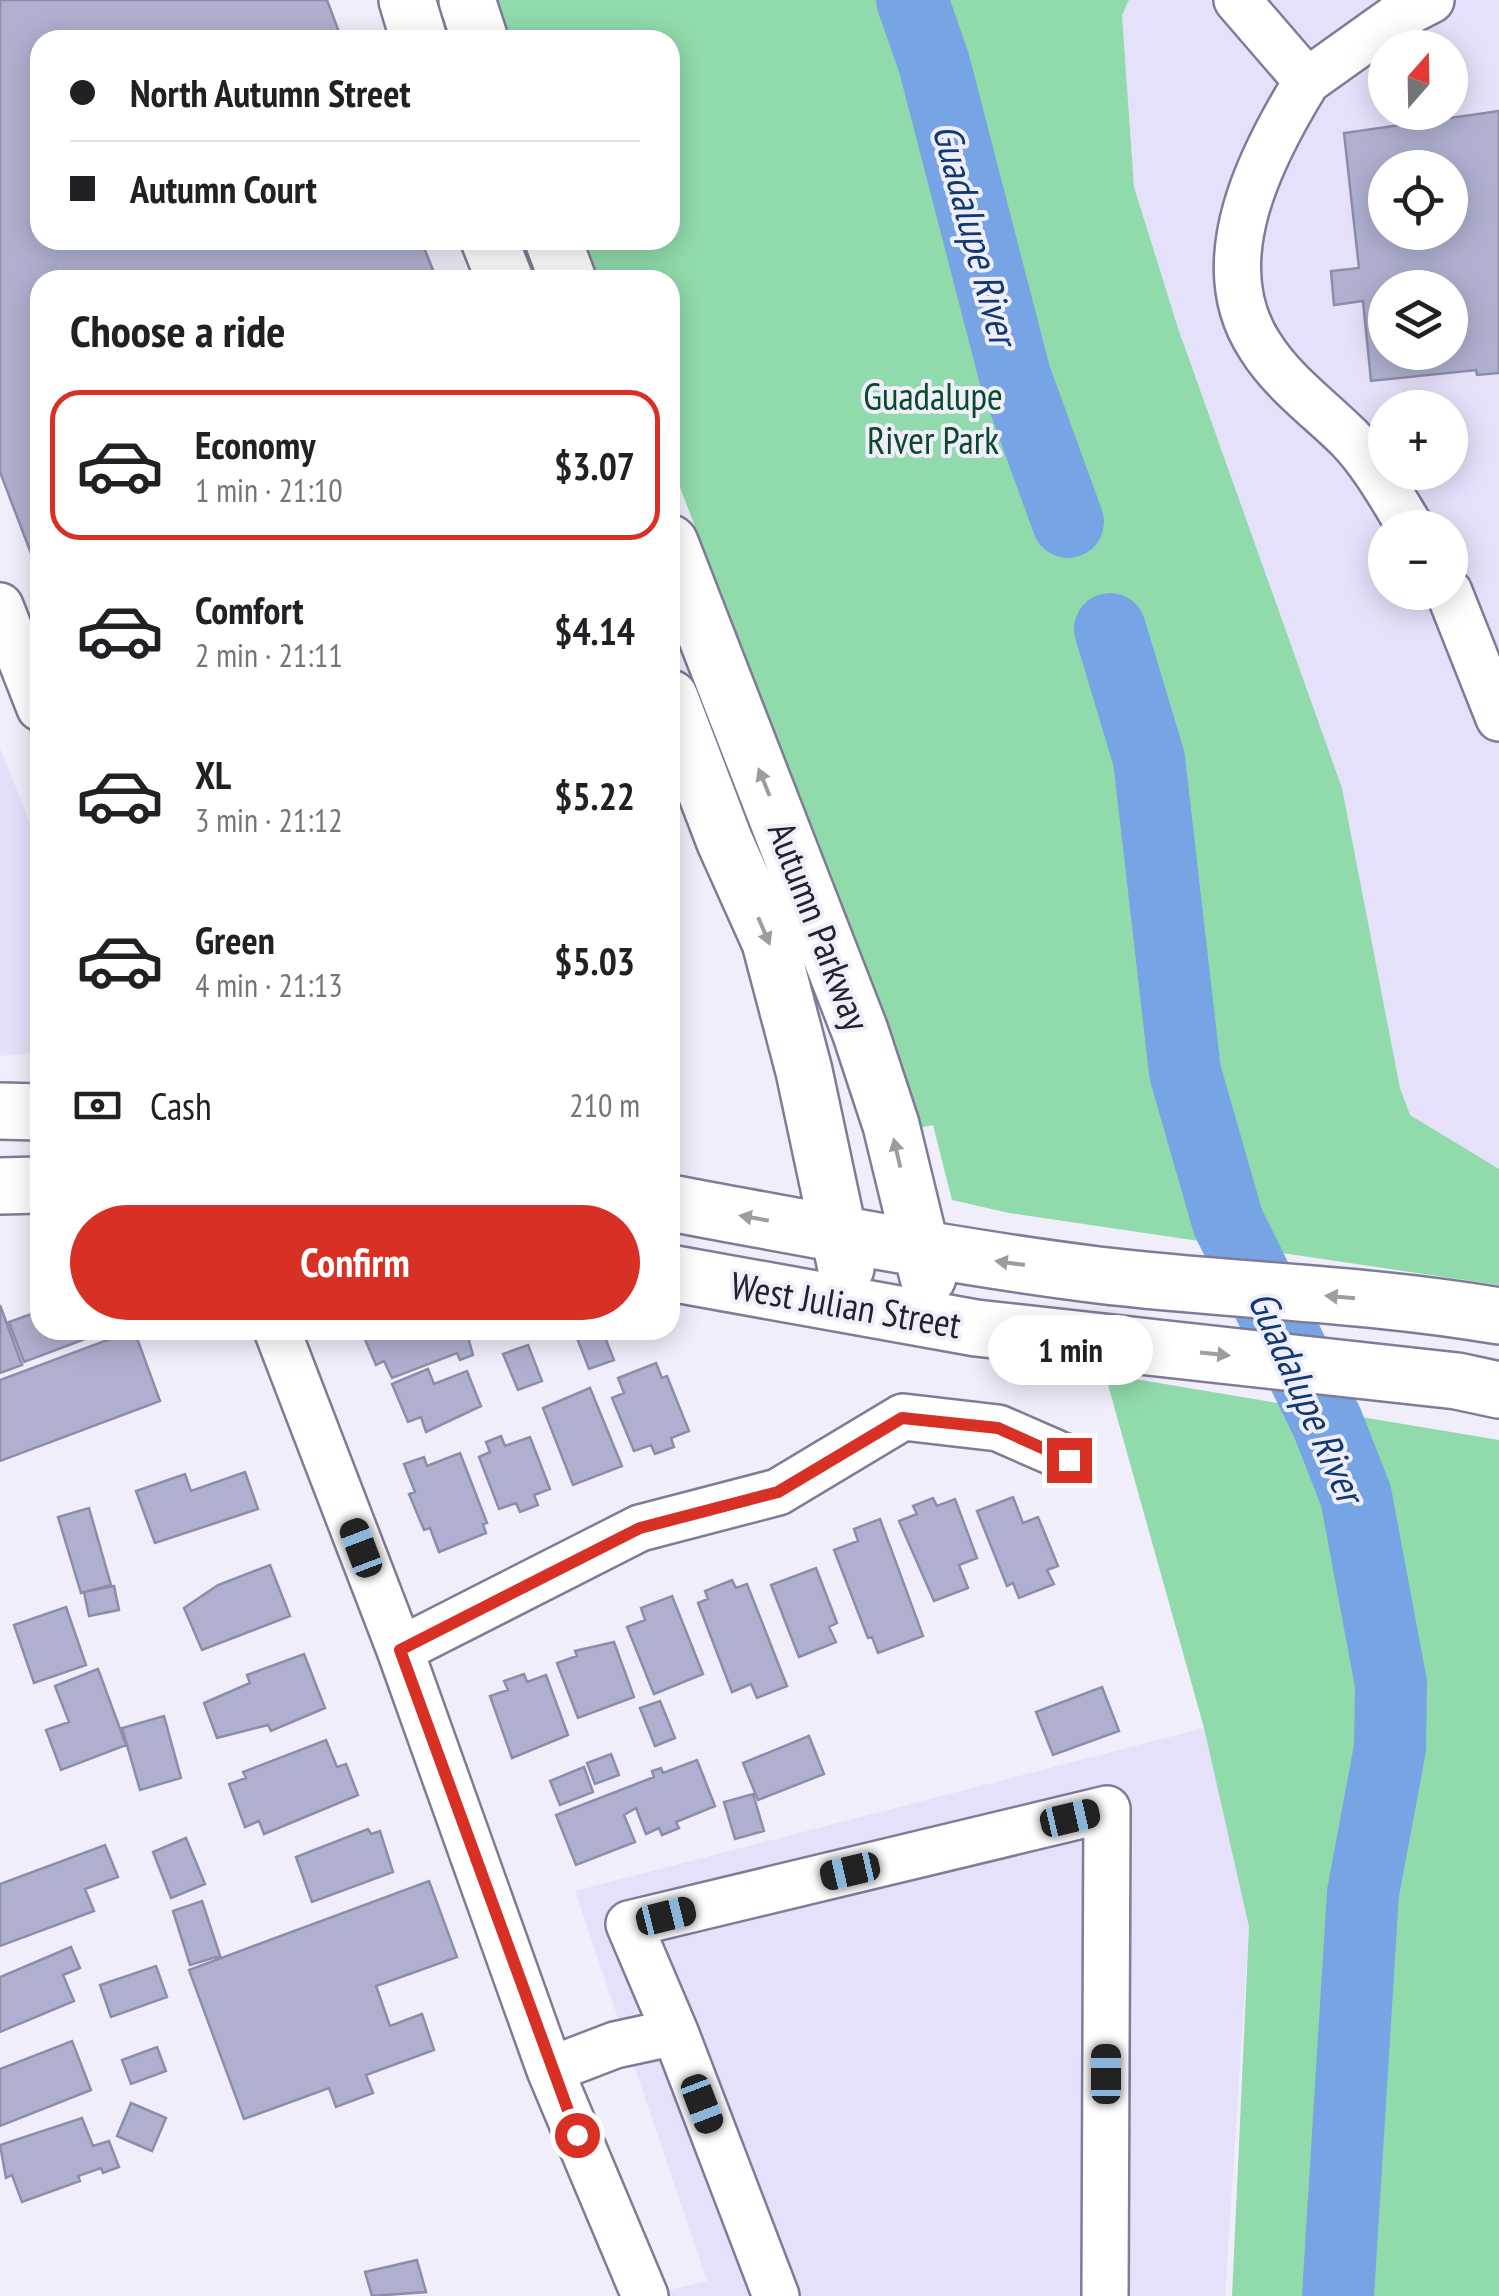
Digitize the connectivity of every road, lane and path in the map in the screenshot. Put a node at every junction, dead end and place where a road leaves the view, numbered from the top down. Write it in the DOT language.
graph roads {
  1 [pos="407,0"];
  2 [pos="467,0"];
  3 [pos="1237,0"];
  4 [pos="1431,0"];
  5 [pos="416,30"];
  6 [pos="477,30"];
  7 [pos="1306,81"];
  8 [pos="1399,510"];
  9 [pos="680,570"];
  10 [pos="0,606"];
  11 [pos="1456,610"];
  12 [pos="30,682"];
  13 [pos="1499,718"];
  14 [pos="680,724"];
  15 [pos="30,1088"];
  16 [pos="0,1101"];
  17 [pos="0,1111"];
  18 [pos="30,1112"];
  19 [pos="30,1184"];
  20 [pos="0,1186"];
  21 [pos="680,1205"];
  22 [pos="838,1233"];
  23 [pos="921,1248"];
  24 [pos="680,1274"];
  25 [pos="854,1304"];
  26 [pos="1499,1316"];
  27 [pos="938,1318"];
  28 [pos="281,1340"];
  29 [pos="309,1340"];
  30 [pos="296,1378"];
  31 [pos="1478,1386"];
  32 [pos="1069,1460"];
  33 [pos="400,1650"];
  34 [pos="676,2032"];
  35 [pos="550,2070"];
  36 [pos="645,2296"];
  37 [pos="776,2296"];
  38 [pos="1105,2296"];
  1 -- 5 [label="main road"];
  2 -- 6 [label="main road"];
  3 -- 7 [label="street"];
  4 -- 7 [label="street"];
  7 -- 8 [label="street"];
  23 -- 9 [label="main road, Autumn Parkway, one-way"];
  10 -- 12 [label="street"];
  11 -- 13 [label="street"];
  14 -- 22 [label="main road, Autumn Parkway, one-way"];
  15 -- 16 [label="street"];
  17 -- 18 [label="main road"];
  19 -- 20 [label="main road"];
  22 -- 21 [label="main road, West Julian Street, one-way"];
  22 -- 23 [label="main road, West Julian Street"];
  22 -- 25 [label="main road, Autumn Parkway"];
  26 -- 23 [label="main road, West Julian Street, one-way"];
  23 -- 27 [label="main road, Autumn Parkway"];
  24 -- 25 [label="main road, West Julian Street"];
  25 -- 27 [label="main road, West Julian Street"];
  27 -- 31 [label="main road, West Julian Street, one-way"];
  28 -- 30 [label="street"];
  29 -- 30 [label="street"];
  30 -- 33 [label="street"];
  32 -- 33 [label="street"];
  33 -- 35 [label="street"];
  34 -- 35 [label="street"];
  34 -- 37 [label="street"];
  34 -- 38 [label="street"];
  35 -- 36 [label="street"];
}
